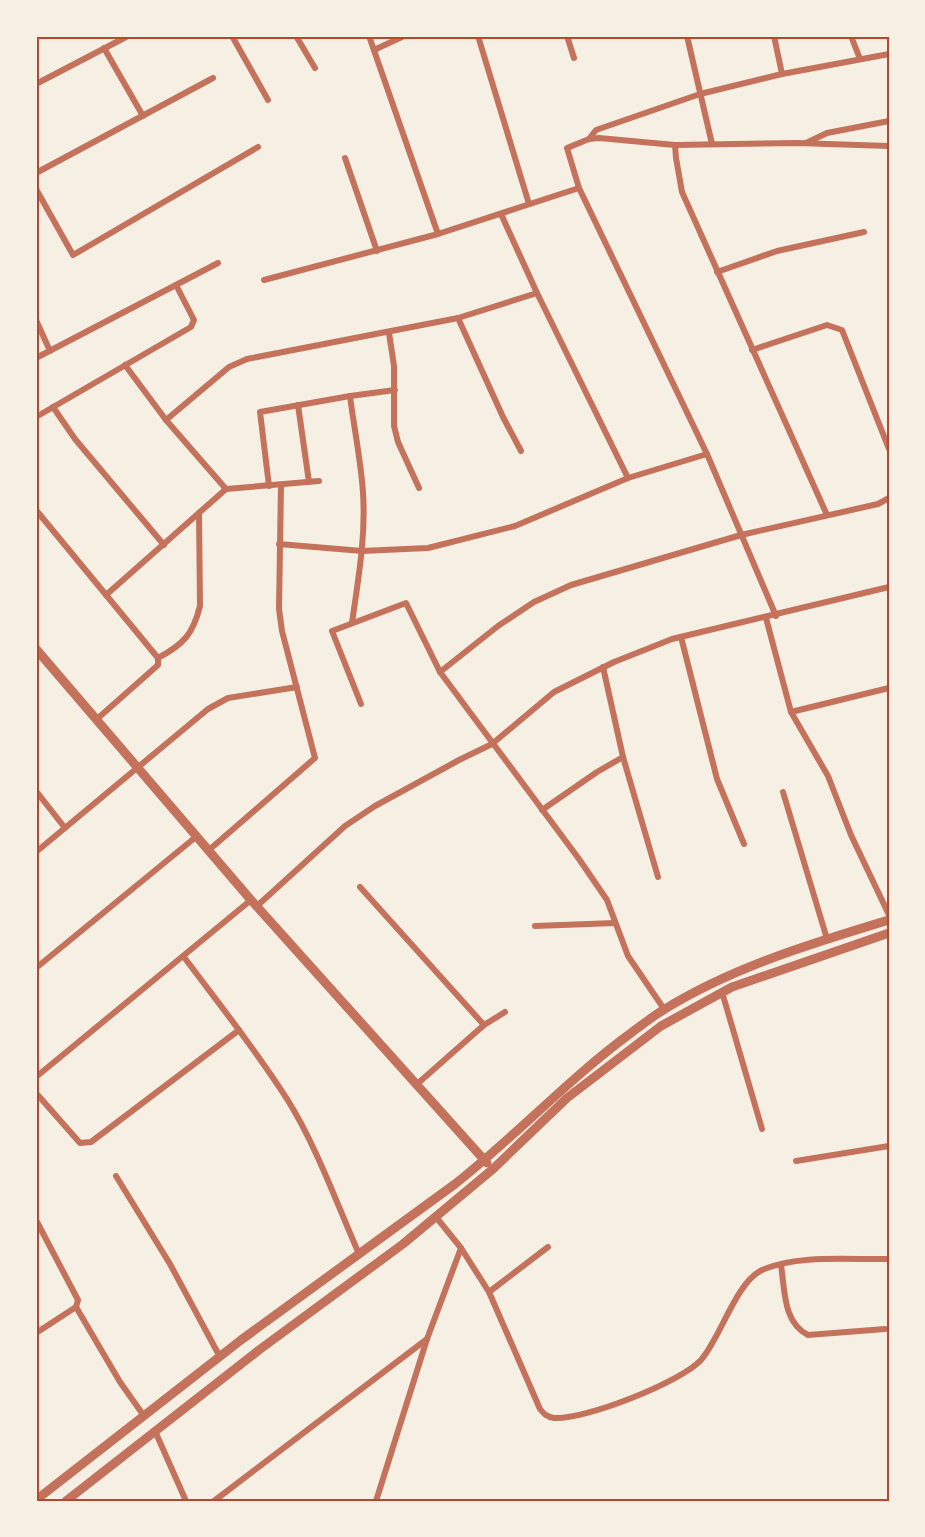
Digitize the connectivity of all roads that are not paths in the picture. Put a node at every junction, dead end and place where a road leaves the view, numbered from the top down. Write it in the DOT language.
graph roads {
  1 [pos="128,36"];
  2 [pos="232,36"];
  3 [pos="296,36"];
  4 [pos="369,36"];
  5 [pos="404,36"];
  6 [pos="478,36"];
  7 [pos="567,36"];
  8 [pos="687,36"];
  9 [pos="774,36"];
  10 [pos="851,36"];
  11 [pos="104,48"];
  12 [pos="374,50"];
  13 [pos="889,54"];
  14 [pos="574,58"];
  15 [pos="860,59"];
  16 [pos="315,68"];
  17 [pos="782,74"];
  18 [pos="213,78"];
  19 [pos="36,84"];
  20 [pos="700,94"];
  21 [pos="268,100"];
  22 [pos="143,116"];
  23 [pos="889,121"];
  24 [pos="589,139"];
  25 [pos="804,143"];
  26 [pos="712,144"];
  27 [pos="675,145"];
  28 [pos="889,146"];
  29 [pos="258,147"];
  30 [pos="345,158"];
  31 [pos="36,173"];
  32 [pos="579,188"];
  33 [pos="36,189"];
  34 [pos="529,204"];
  35 [pos="501,214"];
  36 [pos="864,232"];
  37 [pos="438,234"];
  38 [pos="377,251"];
  39 [pos="218,263"];
  40 [pos="717,272"];
  41 [pos="264,280"];
  42 [pos="176,285"];
  43 [pos="537,293"];
  44 [pos="458,318"];
  45 [pos="36,320"];
  46 [pos="389,333"];
  47 [pos="753,350"];
  48 [pos="50,351"];
  49 [pos="36,358"];
  50 [pos="125,365"];
  51 [pos="395,390"];
  52 [pos="350,396"];
  53 [pos="298,405"];
  54 [pos="53,408"];
  55 [pos="36,417"];
  56 [pos="166,420"];
  57 [pos="889,448"];
  58 [pos="521,451"];
  59 [pos="707,454"];
  60 [pos="628,478"];
  61 [pos="319,481"];
  62 [pos="309,482"];
  63 [pos="281,485"];
  64 [pos="269,486"];
  65 [pos="419,488"];
  66 [pos="226,489"];
  67 [pos="889,498"];
  68 [pos="36,510"];
  69 [pos="199,513"];
  70 [pos="827,515"];
  71 [pos="741,535"];
  72 [pos="164,544"];
  73 [pos="279,544"];
  74 [pos="362,551"];
  75 [pos="889,587"];
  76 [pos="106,595"];
  77 [pos="776,616"];
  78 [pos="766,618"];
  79 [pos="352,623"];
  80 [pos="681,638"];
  81 [pos="36,649"];
  82 [pos="158,658"];
  83 [pos="603,667"];
  84 [pos="440,672"];
  85 [pos="297,687"];
  86 [pos="889,688"];
  87 [pos="361,704"];
  88 [pos="791,712"];
  89 [pos="97,719"];
  90 [pos="492,744"];
  91 [pos="623,757"];
  92 [pos="138,766"];
  93 [pos="36,791"];
  94 [pos="783,792"];
  95 [pos="542,810"];
  96 [pos="65,828"];
  97 [pos="197,836"];
  98 [pos="744,844"];
  99 [pos="209,850"];
  100 [pos="36,852"];
  101 [pos="658,877"];
  102 [pos="360,887"];
  103 [pos="254,903"];
  104 [pos="889,915"];
  105 [pos="889,920"];
  106 [pos="615,922"];
  107 [pos="535,926"];
  108 [pos="889,933"];
  109 [pos="827,939"];
  110 [pos="184,957"];
  111 [pos="36,969"];
  112 [pos="722,992"];
  113 [pos="664,1009"];
  114 [pos="505,1012"];
  115 [pos="484,1026"];
  116 [pos="239,1030"];
  117 [pos="36,1077"];
  118 [pos="416,1085"];
  119 [pos="36,1093"];
  120 [pos="762,1129"];
  121 [pos="889,1146"];
  122 [pos="485,1161"];
  123 [pos="796,1161"];
  124 [pos="493,1169"];
  125 [pos="116,1176"];
  126 [pos="436,1216"];
  127 [pos="36,1220"];
  128 [pos="548,1247"];
  129 [pos="461,1248"];
  130 [pos="359,1254"];
  131 [pos="889,1259"];
  132 [pos="781,1265"];
  133 [pos="489,1292"];
  134 [pos="76,1307"];
  135 [pos="885,1329"];
  136 [pos="36,1333"];
  137 [pos="427,1340"];
  138 [pos="220,1357"];
  139 [pos="144,1416"];
  140 [pos="155,1431"];
  141 [pos="36,1500"];
  142 [pos="66,1501"];
  143 [pos="186,1501"];
  144 [pos="214,1501"];
  145 [pos="376,1501"];
  1 -- 11 [label="street"];
  2 -- 21 [label="street"];
  3 -- 16 [label="street"];
  4 -- 12 [label="street"];
  5 -- 12 [label="street"];
  6 -- 34 [label="street"];
  7 -- 14 [label="street"];
  8 -- 20 [label="street"];
  9 -- 17 [label="street"];
  10 -- 15 [label="street"];
  11 -- 19 [label="street"];
  11 -- 22 [label="street"];
  12 -- 37 [label="street"];
  13 -- 15 [label="street"];
  15 -- 17 [label="street"];
  17 -- 20 [label="street"];
  18 -- 22 [label="street"];
  20 -- 24 [label="street"];
  20 -- 26 [label="street"];
  22 -- 31 [label="street"];
  23 -- 25 [label="street"];
  24 -- 27 [label="street"];
  24 -- 32 [label="street"];
  25 -- 26 [label="street"];
  25 -- 28 [label="street"];
  26 -- 27 [label="street"];
  27 -- 40 [label="street"];
  29 -- 33 [label="street"];
  30 -- 38 [label="street"];
  32 -- 34 [label="street"];
  32 -- 59 [label="street"];
  34 -- 35 [label="street"];
  35 -- 37 [label="street"];
  35 -- 43 [label="street"];
  36 -- 40 [label="street"];
  37 -- 38 [label="street"];
  38 -- 41 [label="street"];
  39 -- 42 [label="street"];
  40 -- 47 [label="street"];
  42 -- 48 [label="street"];
  42 -- 50 [label="street"];
  43 -- 44 [label="street"];
  43 -- 60 [label="street"];
  44 -- 46 [label="street"];
  44 -- 58 [label="street"];
  45 -- 48 [label="street"];
  46 -- 51 [label="street"];
  46 -- 56 [label="street"];
  47 -- 57 [label="street"];
  47 -- 70 [label="street"];
  48 -- 49 [label="street"];
  50 -- 54 [label="street"];
  50 -- 56 [label="street"];
  51 -- 52 [label="street"];
  51 -- 65 [label="street"];
  52 -- 53 [label="street"];
  52 -- 74 [label="street"];
  53 -- 62 [label="street"];
  53 -- 64 [label="street"];
  54 -- 55 [label="street"];
  54 -- 72 [label="street"];
  56 -- 66 [label="street"];
  59 -- 60 [label="street"];
  59 -- 71 [label="street"];
  60 -- 74 [label="street"];
  61 -- 62 [label="street"];
  62 -- 63 [label="street"];
  63 -- 64 [label="street"];
  63 -- 73 [label="street"];
  64 -- 66 [label="street"];
  66 -- 69 [label="street"];
  67 -- 70 [label="street"];
  68 -- 76 [label="street"];
  69 -- 72 [label="street"];
  69 -- 82 [label="street"];
  70 -- 71 [label="street"];
  71 -- 77 [label="street"];
  71 -- 84 [label="street"];
  72 -- 76 [label="street"];
  73 -- 74 [label="street"];
  73 -- 85 [label="street"];
  74 -- 79 [label="street"];
  75 -- 77 [label="street"];
  76 -- 82 [label="street"];
  77 -- 78 [label="street"];
  78 -- 80 [label="street"];
  78 -- 88 [label="street"];
  79 -- 84 [label="street"];
  79 -- 87 [label="street"];
  80 -- 83 [label="street"];
  80 -- 98 [label="street"];
  81 -- 89 [label="street"];
  82 -- 89 [label="street"];
  83 -- 90 [label="street"];
  83 -- 91 [label="street"];
  84 -- 90 [label="street"];
  85 -- 92 [label="street"];
  85 -- 99 [label="street"];
  86 -- 88 [label="street"];
  88 -- 104 [label="street"];
  89 -- 92 [label="street"];
  90 -- 95 [label="street"];
  90 -- 103 [label="street"];
  91 -- 95 [label="street"];
  91 -- 101 [label="street"];
  92 -- 96 [label="street"];
  92 -- 97 [label="street"];
  93 -- 96 [label="street"];
  94 -- 109 [label="street"];
  95 -- 106 [label="street"];
  96 -- 100 [label="street"];
  97 -- 99 [label="street"];
  97 -- 111 [label="street"];
  99 -- 103 [label="street"];
  102 -- 115 [label="street"];
  103 -- 110 [label="street"];
  103 -- 118 [label="street"];
  105 -- 109 [label="street"];
  106 -- 107 [label="street"];
  106 -- 113 [label="street"];
  108 -- 112 [label="street"];
  109 -- 113 [label="street"];
  110 -- 116 [label="street"];
  110 -- 117 [label="street"];
  112 -- 120 [label="street"];
  112 -- 124 [label="street"];
  113 -- 122 [label="street"];
  114 -- 115 [label="street"];
  115 -- 118 [label="street"];
  116 -- 119 [label="street"];
  116 -- 130 [label="street"];
  118 -- 122 [label="street"];
  121 -- 123 [label="street"];
  122 -- 124 [label="street"];
  122 -- 130 [label="street"];
  124 -- 126 [label="street"];
  125 -- 138 [label="street"];
  126 -- 129 [label="street"];
  126 -- 140 [label="street"];
  127 -- 134 [label="street"];
  128 -- 133 [label="street"];
  129 -- 133 [label="street"];
  129 -- 137 [label="street"];
  130 -- 138 [label="street"];
  131 -- 132 [label="street"];
  132 -- 133 [label="street"];
  132 -- 135 [label="street"];
  134 -- 136 [label="street"];
  134 -- 139 [label="street"];
  137 -- 144 [label="street"];
  137 -- 145 [label="street"];
  138 -- 139 [label="street"];
  139 -- 141 [label="street"];
  140 -- 142 [label="street"];
  140 -- 143 [label="street"];
}
